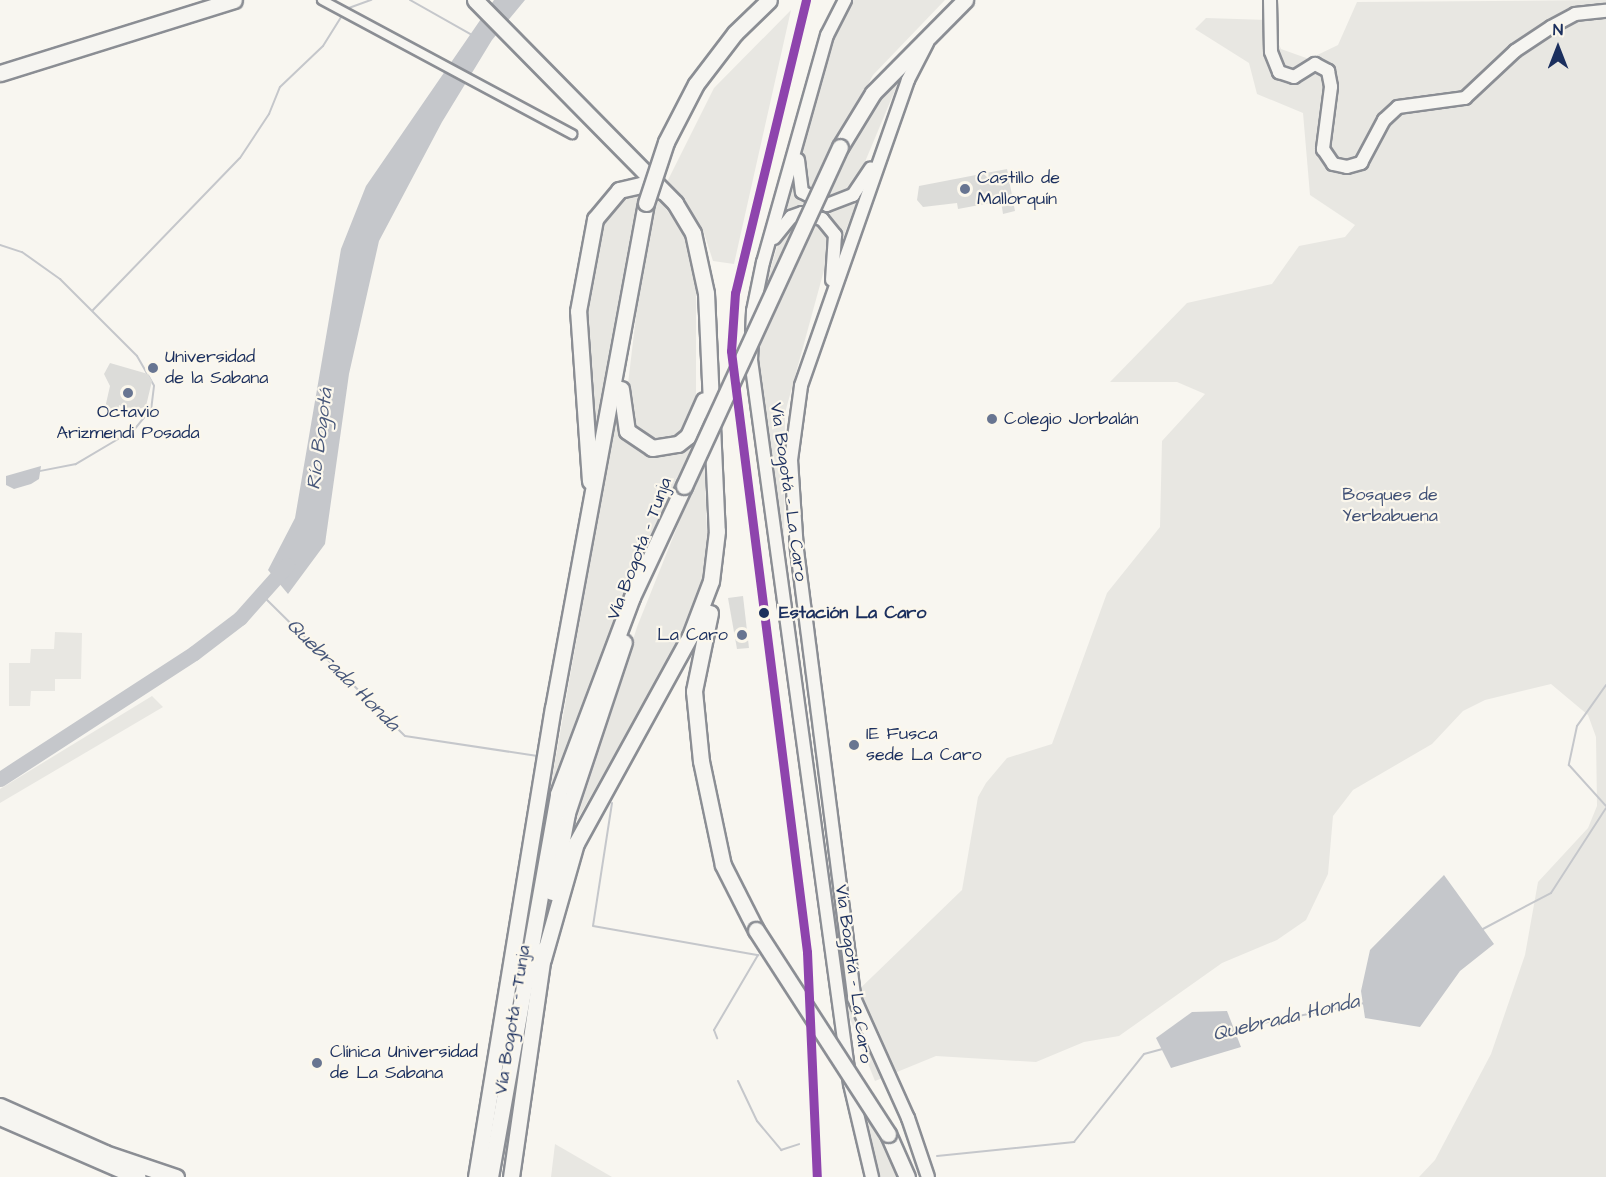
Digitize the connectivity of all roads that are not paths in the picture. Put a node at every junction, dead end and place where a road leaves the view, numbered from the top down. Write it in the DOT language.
graph roads {
  1 [pos="234,0"];
  2 [pos="322,0"];
  3 [pos="768,0"];
  4 [pos="845,0"];
  5 [pos="965,0"];
  6 [pos="1270,0"];
  7 [pos="476,1"];
  8 [pos="1606,11"];
  9 [pos="939,24"];
  10 [pos="0,73"];
  11 [pos="813,85"];
  12 [pos="573,134"];
  13 [pos="886,142"];
  14 [pos="665,192"];
  15 [pos="763,262"];
  16 [pos="831,299"];
  17 [pos="620,356"];
  18 [pos="707,390"];
  19 [pos="684,486"];
  20 [pos="716,558"];
  21 [pos="580,566"];
  22 [pos="543,959"];
  23 [pos="0,1106"];
  24 [pos="0,1118"];
  25 [pos="82,1142"];
  26 [pos="138,1177"];
  27 [pos="176,1177"];
  28 [pos="189,1177"];
  29 [pos="476,1177"];
  30 [pos="490,1177"];
  31 [pos="511,1177"];
  32 [pos="872,1177"];
  33 [pos="907,1177"];
  34 [pos="928,1177"];
  1 -- 10 [label="highway"];
  2 -- 12 [label="street"];
  3 -- 17 [label="highway, Vía Bogotá - Tunja, bridge"];
  4 -- 11 [label="main road, Vía Bogotá - La Caro"];
  5 -- 9 [label="highway, Vía Bogotá - Tunja"];
  6 -- 8 [label="main road"];
  7 -- 14 [label="highway"];
  9 -- 13 [label="main road, Vía Bogotá - La Caro"];
  9 -- 19 [label="highway, Vía Bogotá - Tunja, bridge"];
  11 -- 13 [label="main road"];
  11 -- 15 [label="main road, Vía Bogotá - La Caro"];
  13 -- 16 [label="main road, Vía Bogotá - La Caro"];
  14 -- 18 [label="highway"];
  14 -- 21 [label="highway"];
  15 -- 16 [label="main road"];
  15 -- 32 [label="main road, Vía Bogotá - La Caro"];
  16 -- 34 [label="main road, Vía Bogotá - La Caro"];
  17 -- 18 [label="highway"];
  17 -- 21 [label="highway, Vía Bogotá - Tunja"];
  18 -- 20 [label="highway"];
  19 -- 22 [label="highway, Vía Bogotá - Tunja"];
  19 -- 30 [label="highway"];
  20 -- 22 [label="highway"];
  20 -- 33 [label="highway, bridge"];
  21 -- 29 [label="highway, Vía Bogotá - Tunja"];
  22 -- 31 [label="highway, Vía Bogotá - Tunja"];
  23 -- 25 [label="highway"];
  24 -- 26 [label="highway"];
  25 -- 27 [label="highway"];
  25 -- 28 [label="highway"];
}
